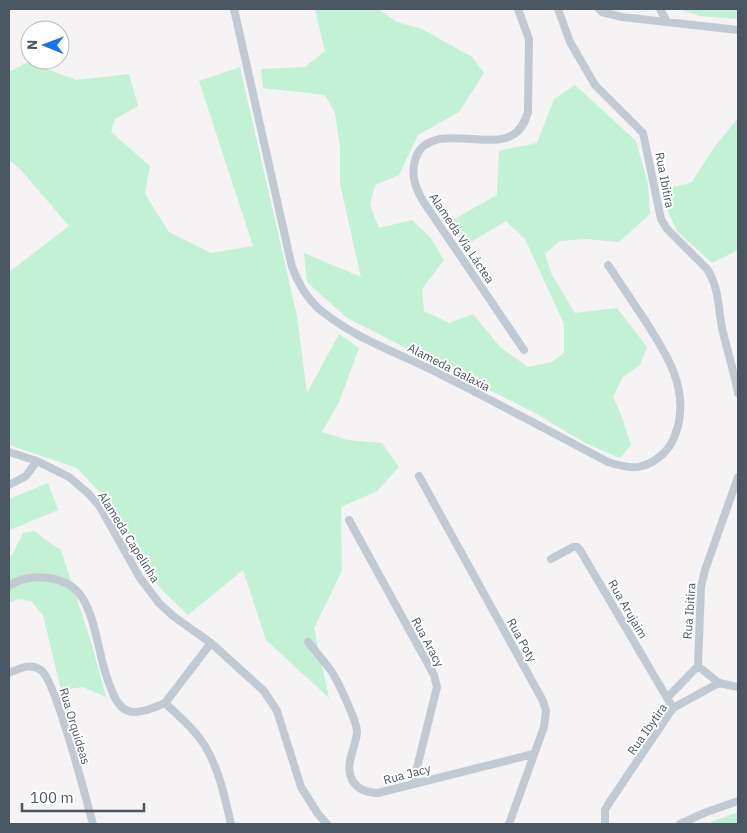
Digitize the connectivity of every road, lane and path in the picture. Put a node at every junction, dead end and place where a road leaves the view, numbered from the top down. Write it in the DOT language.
graph roads {
  1 [pos="234,9"];
  2 [pos="518,9"];
  3 [pos="558,9"];
  4 [pos="599,9"];
  5 [pos="660,9"];
  6 [pos="667,22"];
  7 [pos="738,30"];
  8 [pos="608,265"];
  9 [pos="524,350"];
  10 [pos="738,393"];
  11 [pos="9,452"];
  12 [pos="37,461"];
  13 [pos="419,476"];
  14 [pos="738,477"];
  15 [pos="9,485"];
  16 [pos="350,520"];
  17 [pos="551,558"];
  18 [pos="9,586"];
  19 [pos="211,642"];
  20 [pos="308,642"];
  21 [pos="698,666"];
  22 [pos="9,673"];
  23 [pos="719,683"];
  24 [pos="738,687"];
  25 [pos="667,698"];
  26 [pos="165,703"];
  27 [pos="674,708"];
  28 [pos="533,754"];
  29 [pos="413,784"];
  30 [pos="738,801"];
  31 [pos="93,824"];
  32 [pos="231,824"];
  33 [pos="327,824"];
  34 [pos="509,824"];
  35 [pos="605,824"];
  36 [pos="680,824"];
  1 -- 8 [label="street, Alameda Galaxia"];
  2 -- 9 [label="street, Alameda Via Láctea"];
  3 -- 10 [label="street, Rua Ibitira"];
  4 -- 6 [label="street"];
  5 -- 6 [label="street"];
  6 -- 7 [label="street"];
  11 -- 12 [label="street, Alameda Capelinha"];
  12 -- 15 [label="street"];
  12 -- 19 [label="street, Alameda Capelinha"];
  13 -- 28 [label="street, Rua Poty"];
  14 -- 21 [label="street, Rua Ibitira"];
  16 -- 29 [label="street, Rua Aracy"];
  17 -- 25 [label="street, Rua Arujaim"];
  18 -- 26 [label="street"];
  19 -- 26 [label="street"];
  19 -- 33 [label="street, Alameda Capelinha"];
  20 -- 29 [label="street, Rua Jacy"];
  21 -- 23 [label="street"];
  21 -- 25 [label="street"];
  22 -- 31 [label="street, Rua Orquideas"];
  23 -- 24 [label="street"];
  23 -- 27 [label="street, Rua Ibytira"];
  25 -- 27 [label="street, Rua Arujaim"];
  26 -- 32 [label="street"];
  27 -- 35 [label="street, Rua Ibytira"];
  28 -- 29 [label="street, Rua Jacy"];
  28 -- 34 [label="street, Rua Poty"];
  30 -- 36 [label="street"];
}
